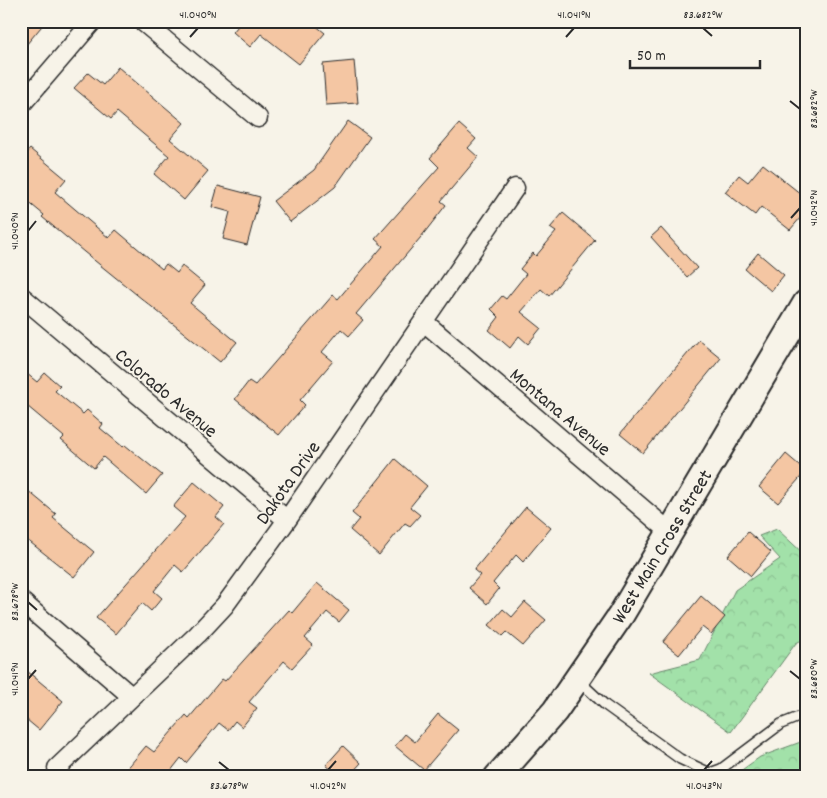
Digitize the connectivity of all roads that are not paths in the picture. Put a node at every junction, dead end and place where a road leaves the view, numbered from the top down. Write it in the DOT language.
graph roads {
  1 [pos="93,21"];
  2 [pos="142,21"];
  3 [pos="21,105"];
  4 [pos="258,118"];
  5 [pos="516,188"];
  6 [pos="21,296"];
  7 [pos="806,303"];
  8 [pos="424,322"];
  9 [pos="287,520"];
  10 [pos="670,532"];
  11 [pos="21,601"];
  12 [pos="578,680"];
  13 [pos="131,696"];
  14 [pos="806,714"];
  15 [pos="56,768"];
  16 [pos="497,777"];
  1 -- 3 [label="street"];
  2 -- 4 [label="street"];
  5 -- 8 [label="street, Dakota Drive"];
  6 -- 9 [label="street, Colorado Avenue"];
  7 -- 10 [label="main road, West Main Cross Street"];
  8 -- 9 [label="street, Dakota Drive"];
  8 -- 10 [label="street, Montana Avenue"];
  9 -- 13 [label="street, Dakota Drive"];
  10 -- 12 [label="main road, West Main Cross Street"];
  11 -- 13 [label="street"];
  12 -- 14 [label="lane"];
  12 -- 16 [label="main road, West Main Cross Street"];
  13 -- 15 [label="street, Dakota Drive"];
}
